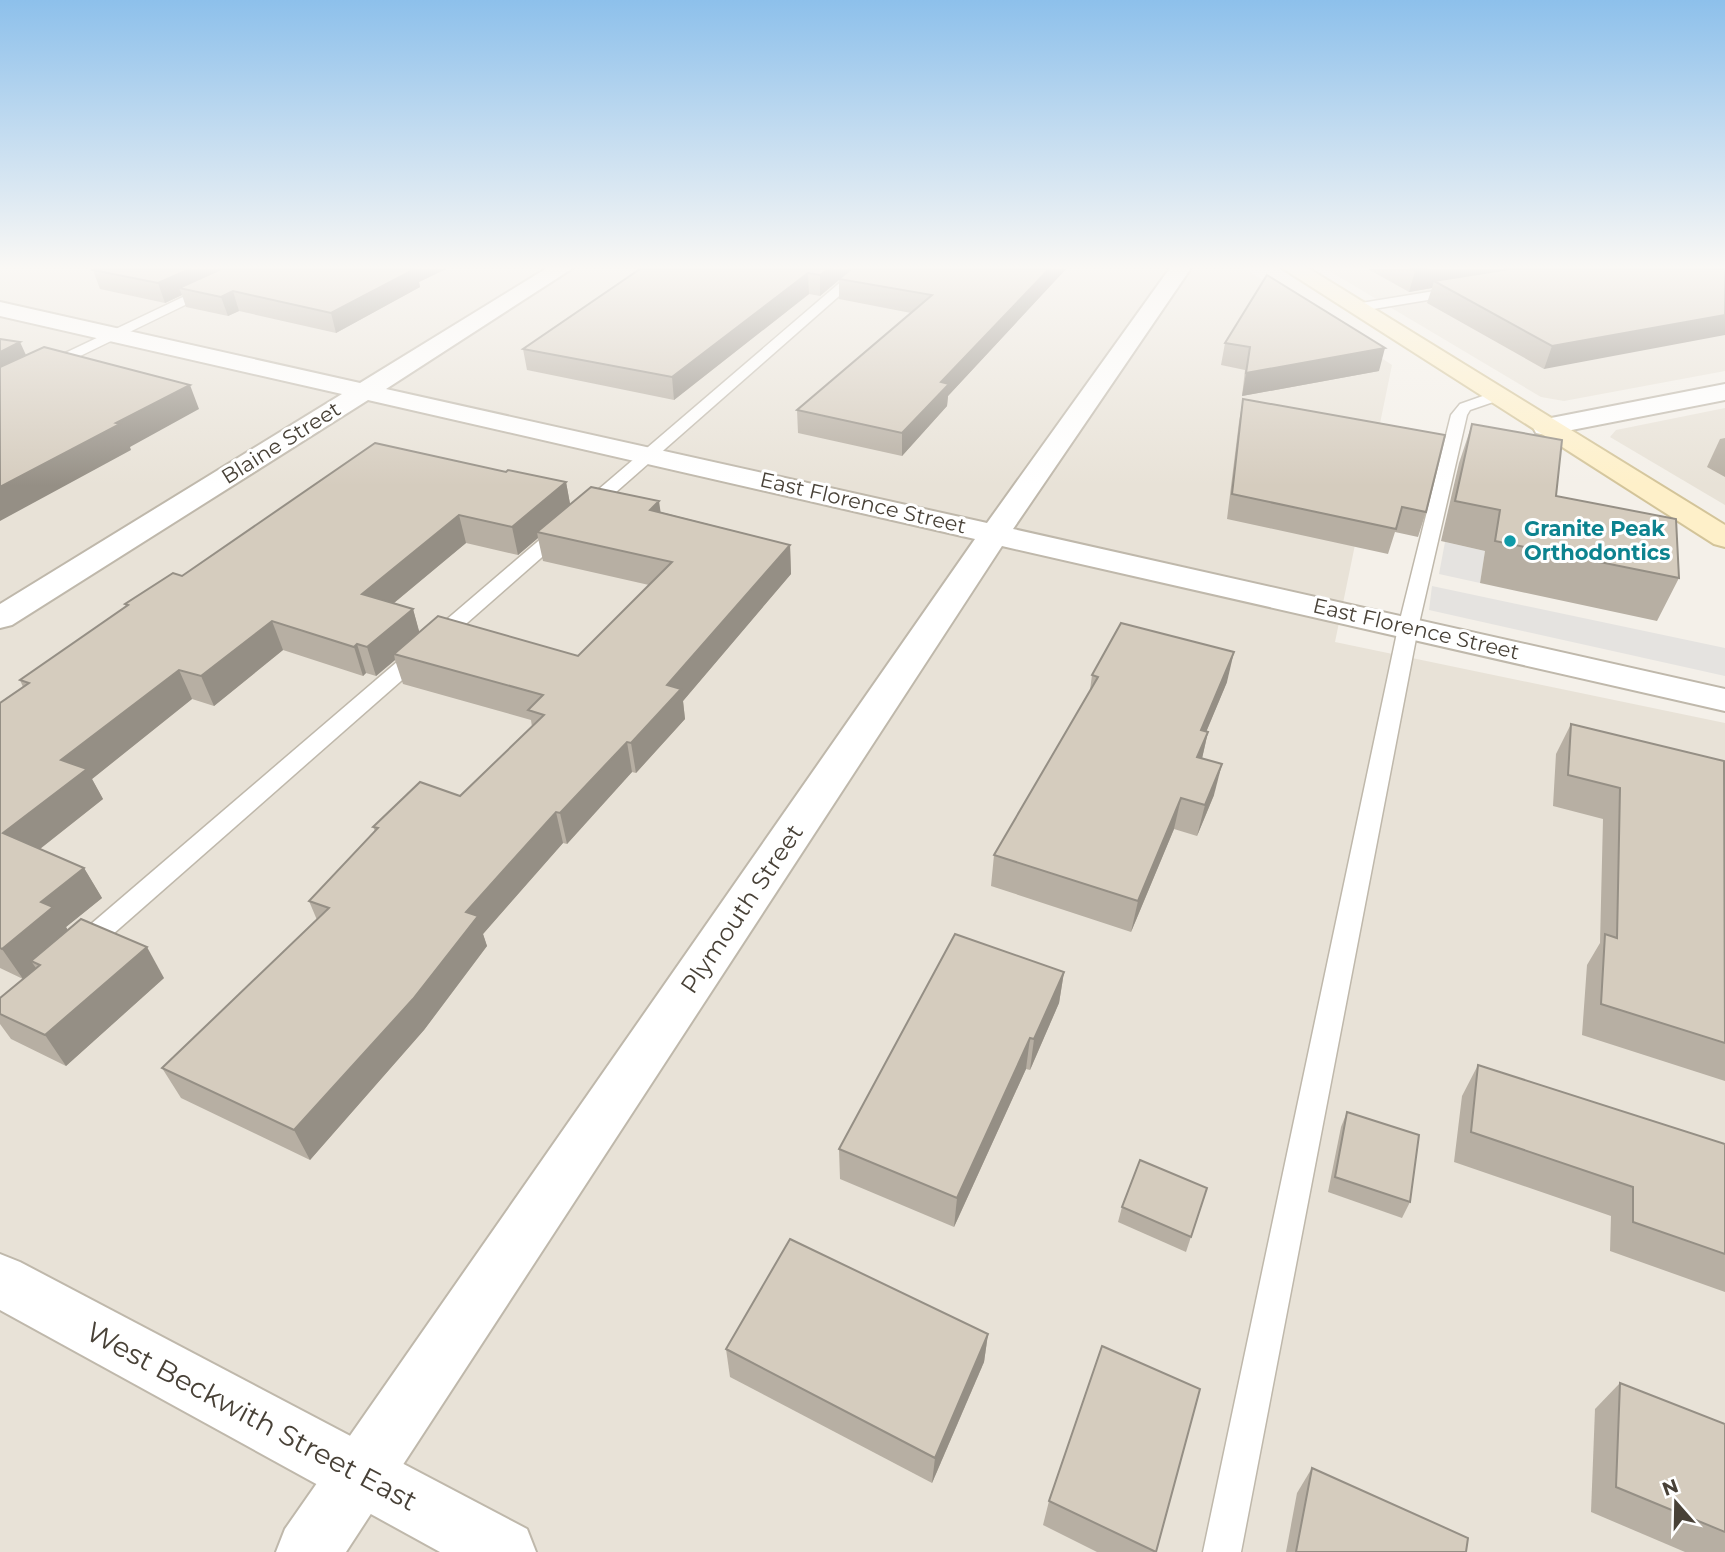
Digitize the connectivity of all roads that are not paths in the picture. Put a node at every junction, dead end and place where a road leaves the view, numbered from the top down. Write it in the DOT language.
graph roads {
  1 [pos="105,340"];
  2 [pos="140,340"];
  3 [pos="446,340"];
  4 [pos="781,340"];
  5 [pos="1130,340"];
  6 [pos="1407,340"];
  7 [pos="0,390"];
  8 [pos="365,391"];
  9 [pos="1725,392"];
  10 [pos="1497,396"];
  11 [pos="1546,427"];
  12 [pos="648,455"];
  13 [pos="995,533"];
  14 [pos="1725,538"];
  15 [pos="0,618"];
  16 [pos="1408,628"];
  17 [pos="1725,700"];
  18 [pos="63,963"];
  19 [pos="0,1281"];
  20 [pos="360,1474"];
  21 [pos="308,1552"];
  22 [pos="504,1552"];
  23 [pos="1222,1552"];
  1 -- 7 [label="lane"];
  2 -- 8 [label="street, East Florence Street"];
  3 -- 8 [label="street, Blaine Street"];
  4 -- 12 [label="lane"];
  5 -- 13 [label="street, Plymouth Street"];
  6 -- 10 [label="main road"];
  8 -- 12 [label="street, East Florence Street"];
  8 -- 15 [label="street, Blaine Street"];
  9 -- 11 [label="street"];
  10 -- 11 [label="main road"];
  10 -- 16 [label="lane"];
  11 -- 14 [label="main road"];
  12 -- 13 [label="street, East Florence Street"];
  12 -- 18 [label="lane"];
  13 -- 16 [label="street, East Florence Street"];
  13 -- 20 [label="street, Plymouth Street"];
  16 -- 17 [label="street, East Florence Street"];
  16 -- 23 [label="lane"];
  19 -- 20 [label="street, West Beckwith Street East"];
  20 -- 21 [label="street, Plymouth Street"];
  20 -- 22 [label="street, West Beckwith Street East"];
}
